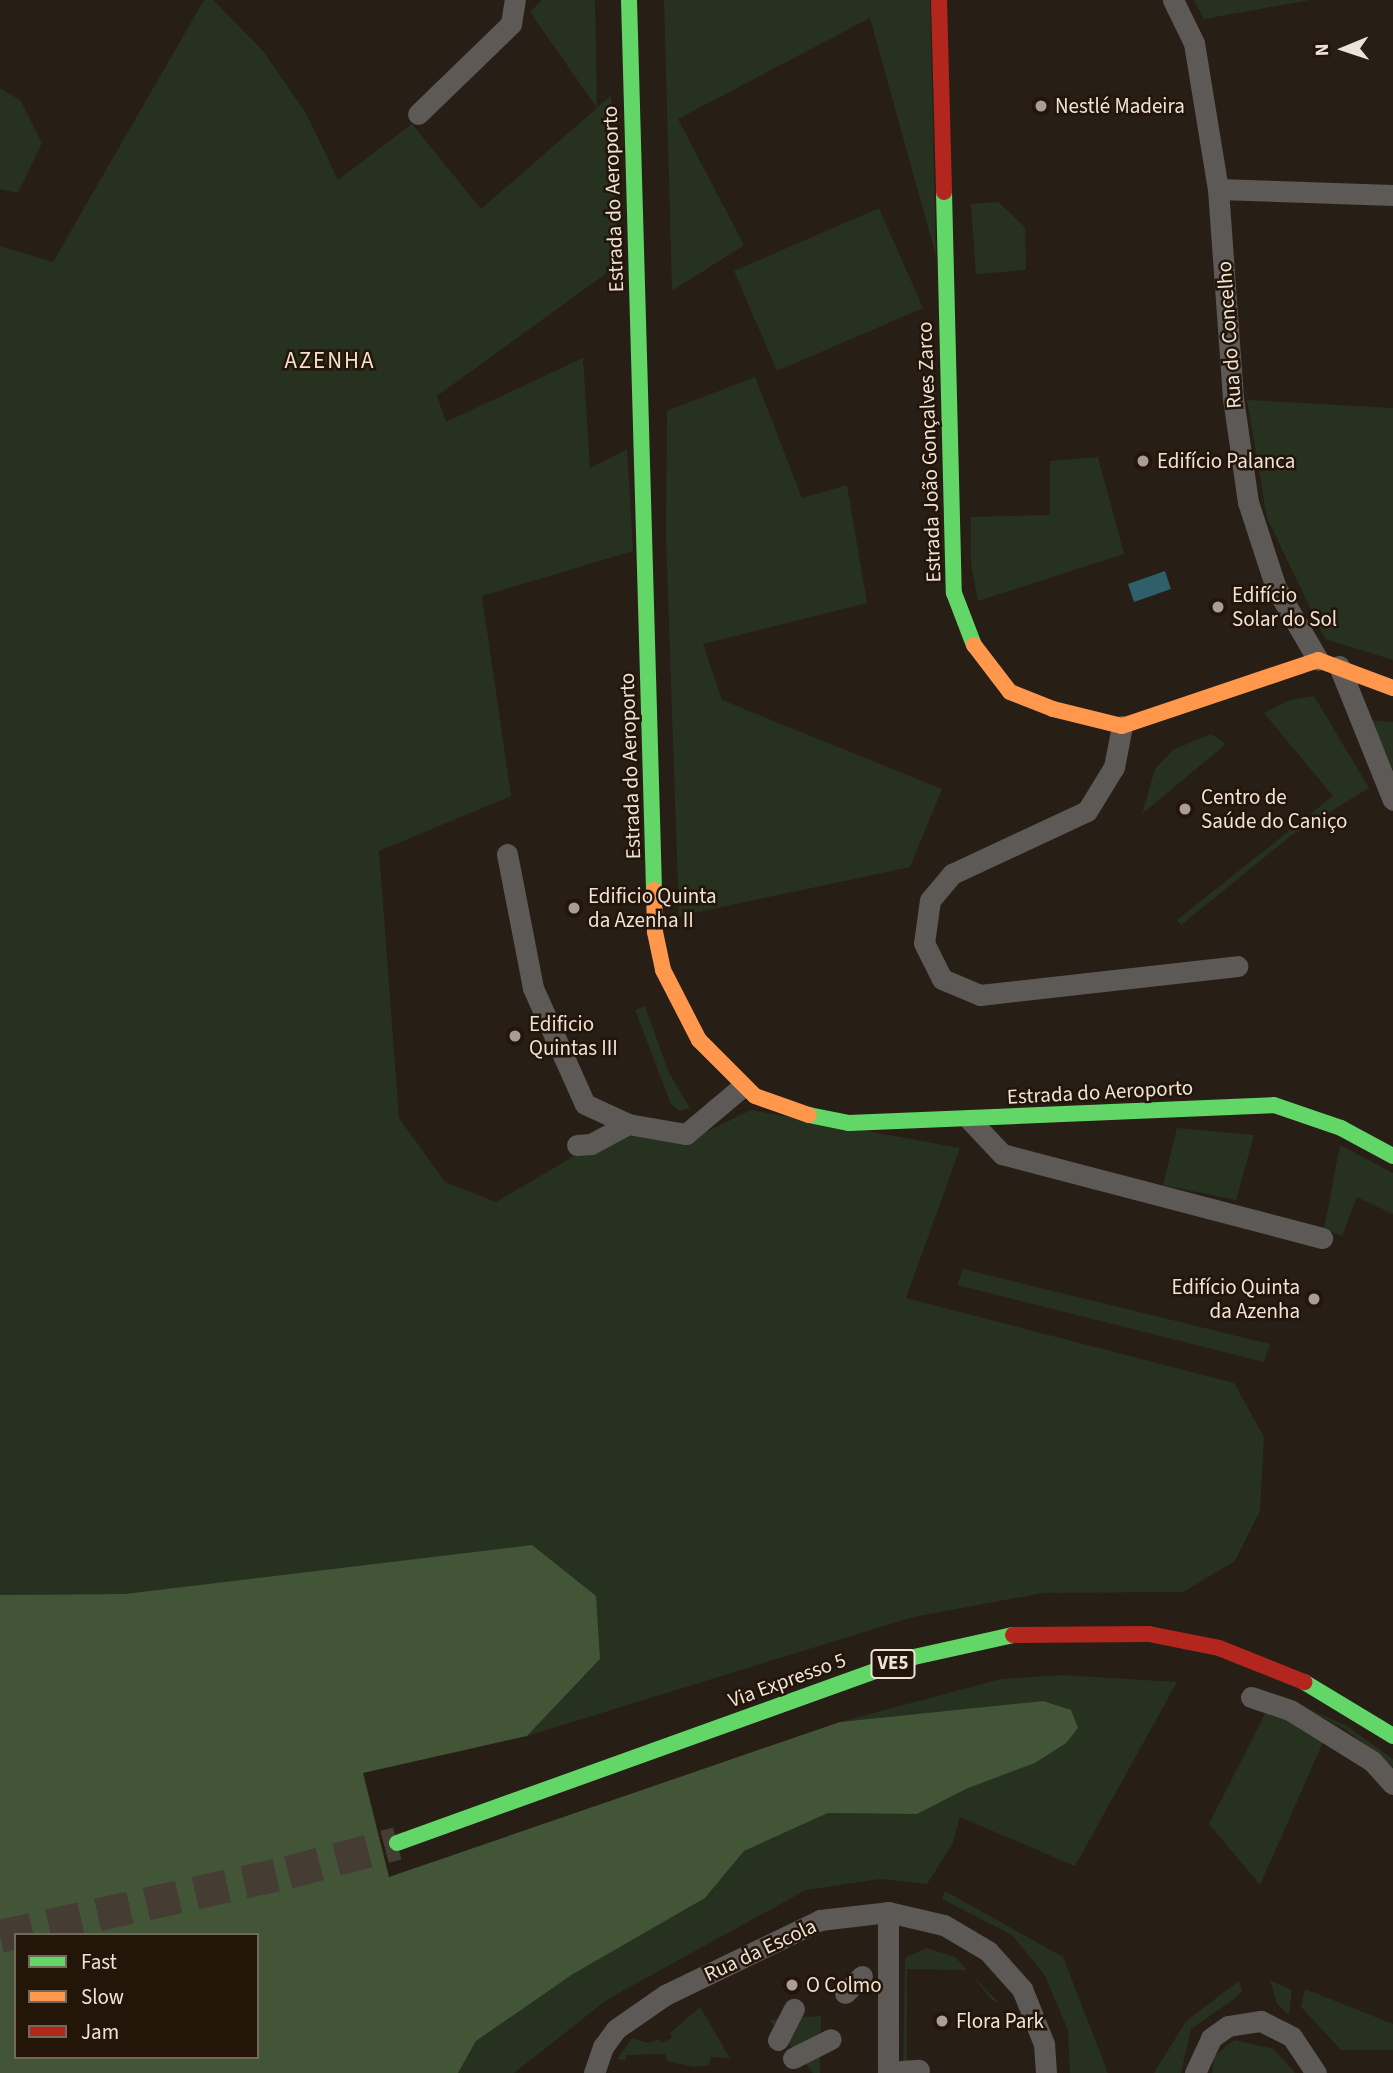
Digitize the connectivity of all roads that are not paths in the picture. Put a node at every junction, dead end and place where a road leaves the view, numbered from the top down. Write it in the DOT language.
graph roads {
  1 [pos="515,0"];
  2 [pos="629,0"];
  3 [pos="939,0"];
  4 [pos="1172,0"];
  5 [pos="418,114"];
  6 [pos="1218,189"];
  7 [pos="1393,195"];
  8 [pos="1318,660"];
  9 [pos="1339,666"];
  10 [pos="1393,688"];
  11 [pos="1122,726"];
  12 [pos="1393,800"];
  13 [pos="507,854"];
  14 [pos="1237,966"];
  15 [pos="743,1087"];
  16 [pos="970,1120"];
  17 [pos="628,1124"];
  18 [pos="578,1145"];
  19 [pos="1393,1156"];
  20 [pos="1322,1238"];
  21 [pos="1251,1697"];
  22 [pos="1393,1736"];
  23 [pos="1393,1784"];
  24 [pos="397,1843"];
  25 [pos="888,1912"];
  26 [pos="862,1976"];
  27 [pos="845,1993"];
  28 [pos="794,2009"];
  29 [pos="831,2039"];
  30 [pos="778,2040"];
  31 [pos="793,2058"];
  32 [pos="919,2070"];
  33 [pos="594,2073"];
  34 [pos="888,2073"];
  35 [pos="1045,2073"];
  36 [pos="1195,2073"];
  37 [pos="1316,2073"];
  1 -- 5 [label="street"];
  2 -- 15 [label="main road, Estrada do Aeroporto"];
  3 -- 11 [label="main road, Estrada João Gonçalves Zarco"];
  4 -- 6 [label="street, Rua do Concelho"];
  6 -- 7 [label="street"];
  6 -- 8 [label="street, Rua do Concelho"];
  8 -- 9 [label="main road"];
  8 -- 11 [label="main road"];
  9 -- 10 [label="main road"];
  9 -- 12 [label="street"];
  11 -- 14 [label="street"];
  13 -- 17 [label="street"];
  15 -- 16 [label="main road, Estrada do Aeroporto"];
  15 -- 17 [label="street"];
  16 -- 19 [label="main road, Estrada do Aeroporto"];
  16 -- 20 [label="street"];
  17 -- 18 [label="street"];
  21 -- 23 [label="street"];
  22 -- 24 [label="main road, Via Expresso 5 / VE5"];
  25 -- 33 [label="street, Rua da Escola"];
  25 -- 34 [label="street"];
  25 -- 35 [label="street, Rua da Escola"];
  26 -- 27 [label="street"];
  28 -- 30 [label="street"];
  29 -- 31 [label="street"];
  32 -- 34 [label="street"];
  36 -- 37 [label="street"];
}
